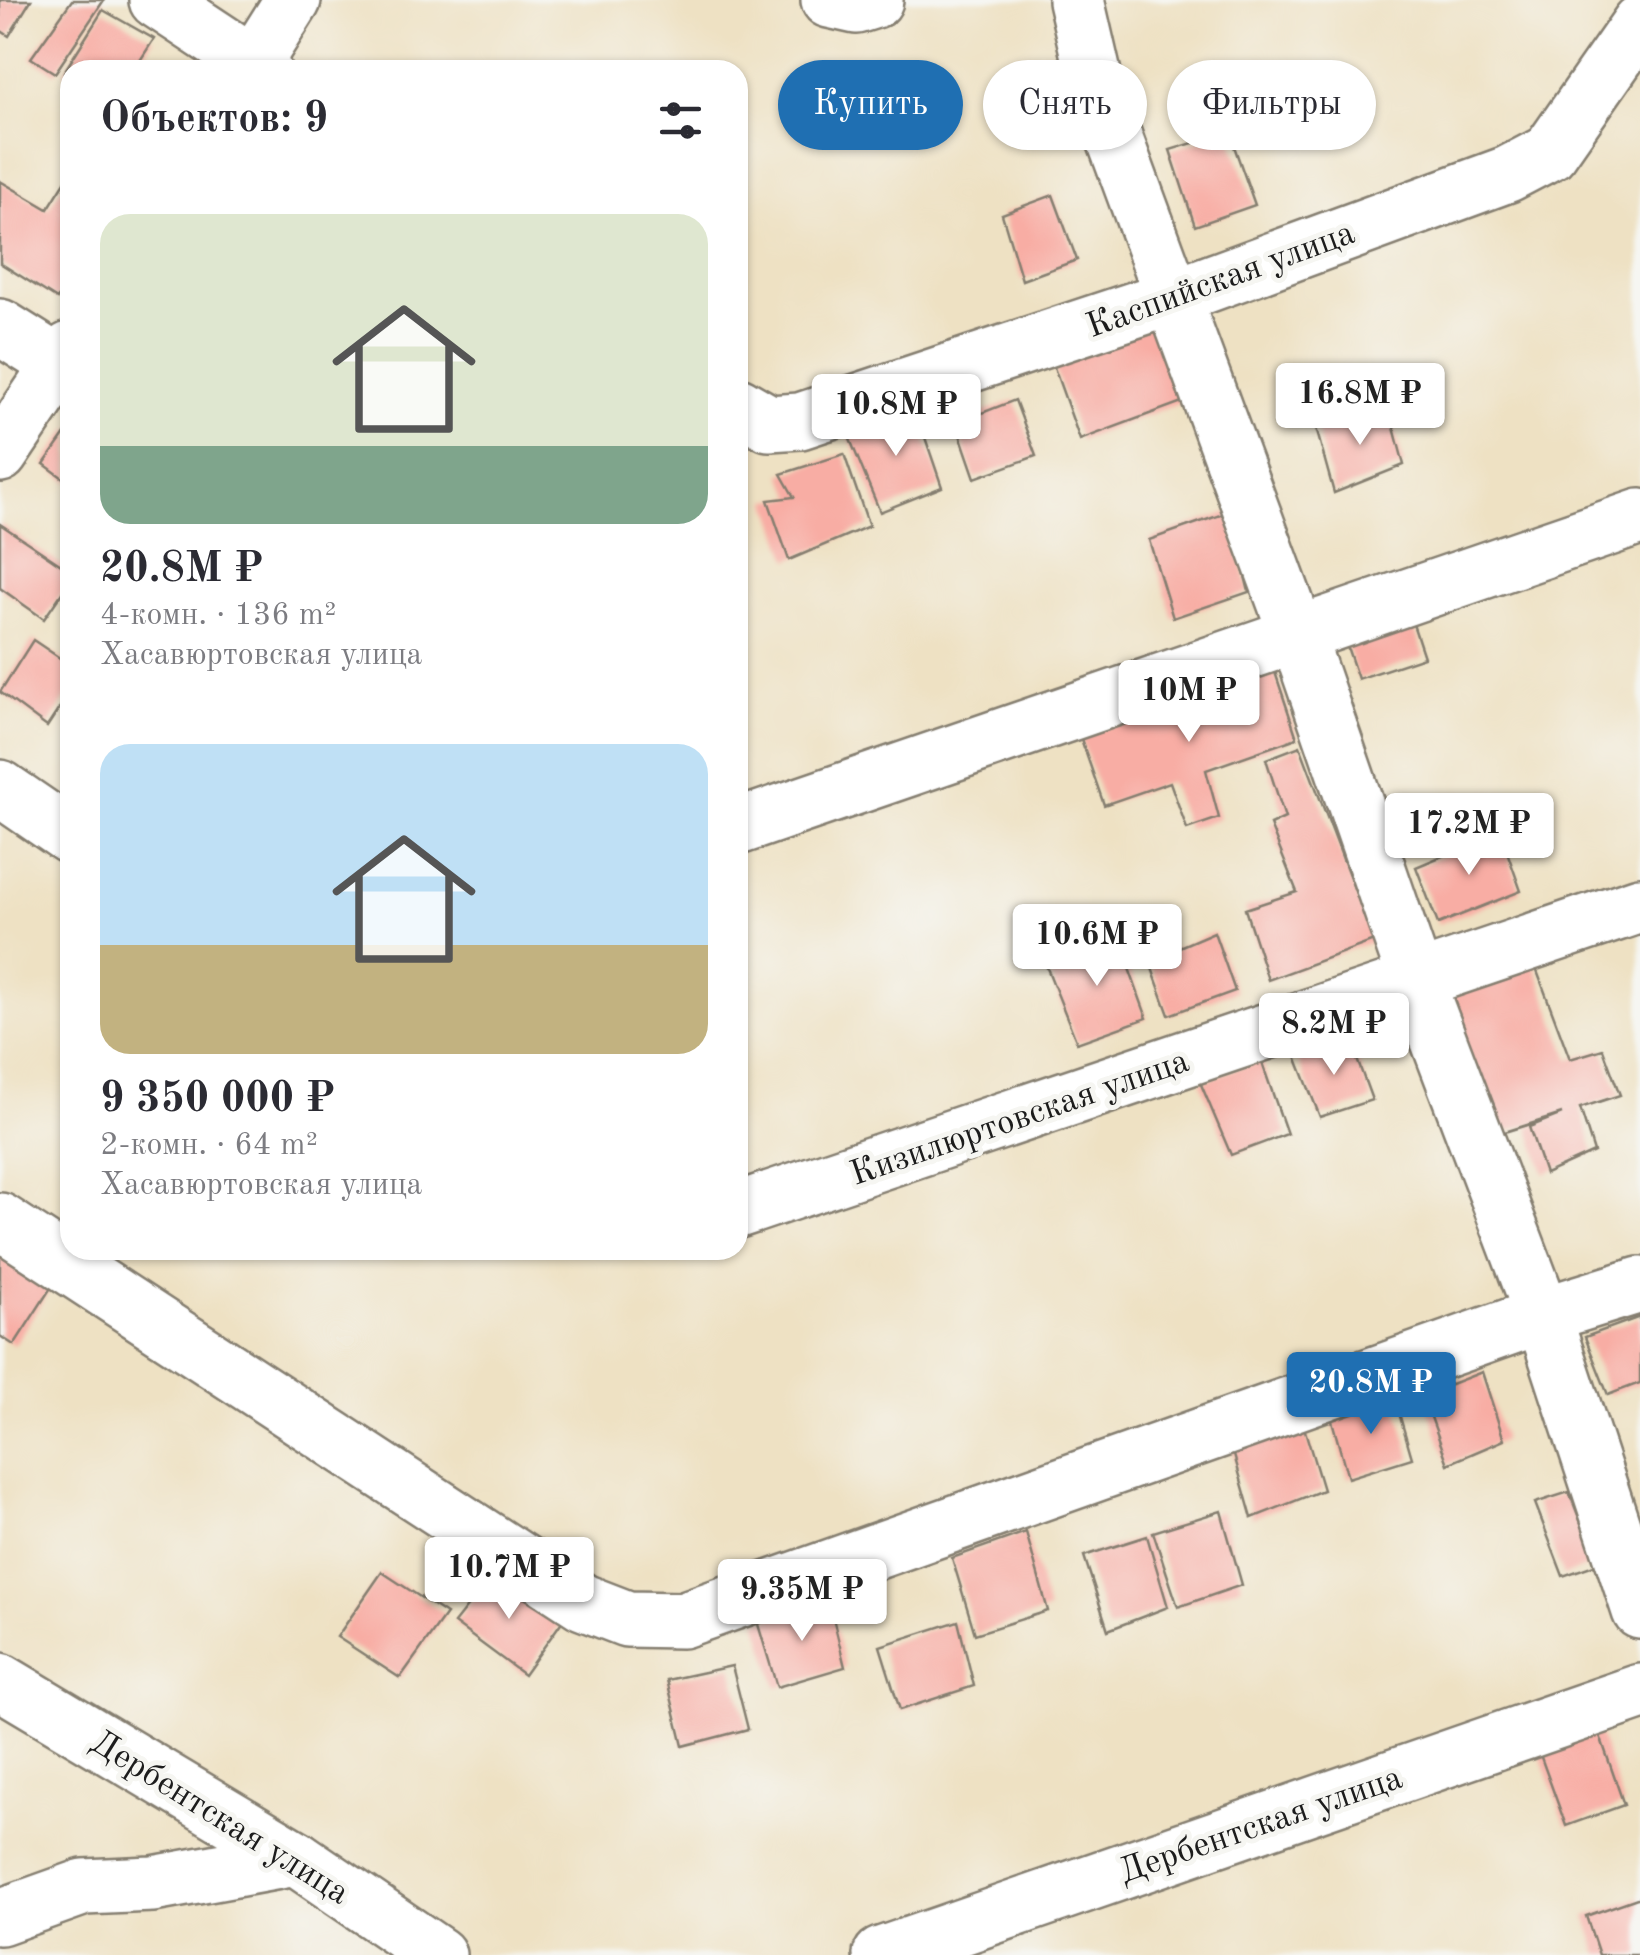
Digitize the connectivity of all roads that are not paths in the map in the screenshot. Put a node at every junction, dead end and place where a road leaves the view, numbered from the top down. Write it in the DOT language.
graph roads {
  1 [pos="157,0"];
  2 [pos="293,0"];
  3 [pos="830,0"];
  4 [pos="875,0"];
  5 [pos="1076,0"];
  6 [pos="1640,23"];
  7 [pos="243,60"];
  8 [pos="259,60"];
  9 [pos="1173,296"];
  10 [pos="0,326"];
  11 [pos="60,357"];
  12 [pos="60,371"];
  13 [pos="748,410"];
  14 [pos="0,454"];
  15 [pos="1640,516"];
  16 [pos="1297,634"];
  17 [pos="0,788"];
  18 [pos="748,825"];
  19 [pos="60,829"];
  20 [pos="1640,905"];
  21 [pos="1416,983"];
  22 [pos="748,1207"];
  23 [pos="0,1221"];
  24 [pos="1640,1285"];
  25 [pos="1543,1315"];
  26 [pos="1640,1612"];
  27 [pos="0,1682"];
  28 [pos="1640,1692"];
  29 [pos="296,1858"];
  30 [pos="0,1917"];
  31 [pos="438,1955"];
  32 [pos="881,1955"];
  1 -- 7 [label="street"];
  2 -- 8 [label="street"];
  3 -- 4 [label="street"];
  5 -- 9 [label="street"];
  6 -- 9 [label="street, Каспийская улица"];
  9 -- 13 [label="street, Каспийская улица"];
  9 -- 16 [label="street"];
  10 -- 11 [label="street"];
  12 -- 14 [label="street"];
  15 -- 16 [label="street"];
  16 -- 18 [label="street"];
  16 -- 21 [label="street"];
  17 -- 19 [label="street"];
  20 -- 21 [label="street, Кизилюртовская улица"];
  21 -- 22 [label="street, Кизилюртовская улица"];
  21 -- 25 [label="street"];
  23 -- 25 [label="street"];
  24 -- 25 [label="street"];
  25 -- 26 [label="street"];
  27 -- 29 [label="street, Дербентская улица"];
  28 -- 32 [label="street, Дербентская улица"];
  29 -- 30 [label="street"];
  29 -- 31 [label="street, Дербентская улица"];
}
